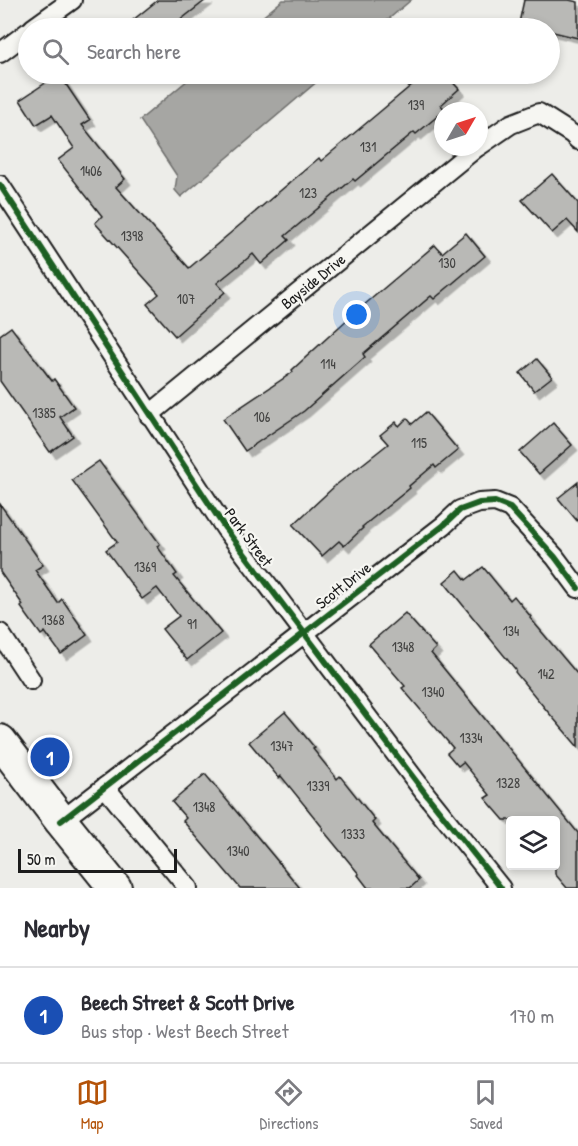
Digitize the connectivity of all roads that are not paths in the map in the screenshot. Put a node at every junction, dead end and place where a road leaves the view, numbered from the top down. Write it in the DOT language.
graph roads {
  1 [pos="72,0"];
  2 [pos="47,18"];
  3 [pos="18,40"];
  4 [pos="0,53"];
  5 [pos="488,139"];
  6 [pos="578,140"];
  7 [pos="466,156"];
  8 [pos="0,185"];
  9 [pos="149,415"];
  10 [pos="578,588"];
  11 [pos="0,633"];
  12 [pos="305,633"];
  13 [pos="30,680"];
  14 [pos="0,741"];
  15 [pos="105,787"];
  16 [pos="61,821"];
  17 [pos="115,888"];
  18 [pos="188,888"];
  19 [pos="501,888"];
  1 -- 2 [label="street"];
  3 -- 4 [label="street"];
  5 -- 6 [label="street, Bayside Drive"];
  7 -- 9 [label="street, Bayside Drive"];
  8 -- 9 [label="street, Park Street"];
  9 -- 12 [label="street, Park Street"];
  10 -- 12 [label="street, Scott Drive"];
  11 -- 13 [label="street"];
  12 -- 15 [label="street, Scott Drive"];
  12 -- 19 [label="street, Park Street"];
  14 -- 16 [label="highway"];
  15 -- 16 [label="street, Scott Drive"];
  15 -- 18 [label="street"];
  16 -- 17 [label="highway"];
}
